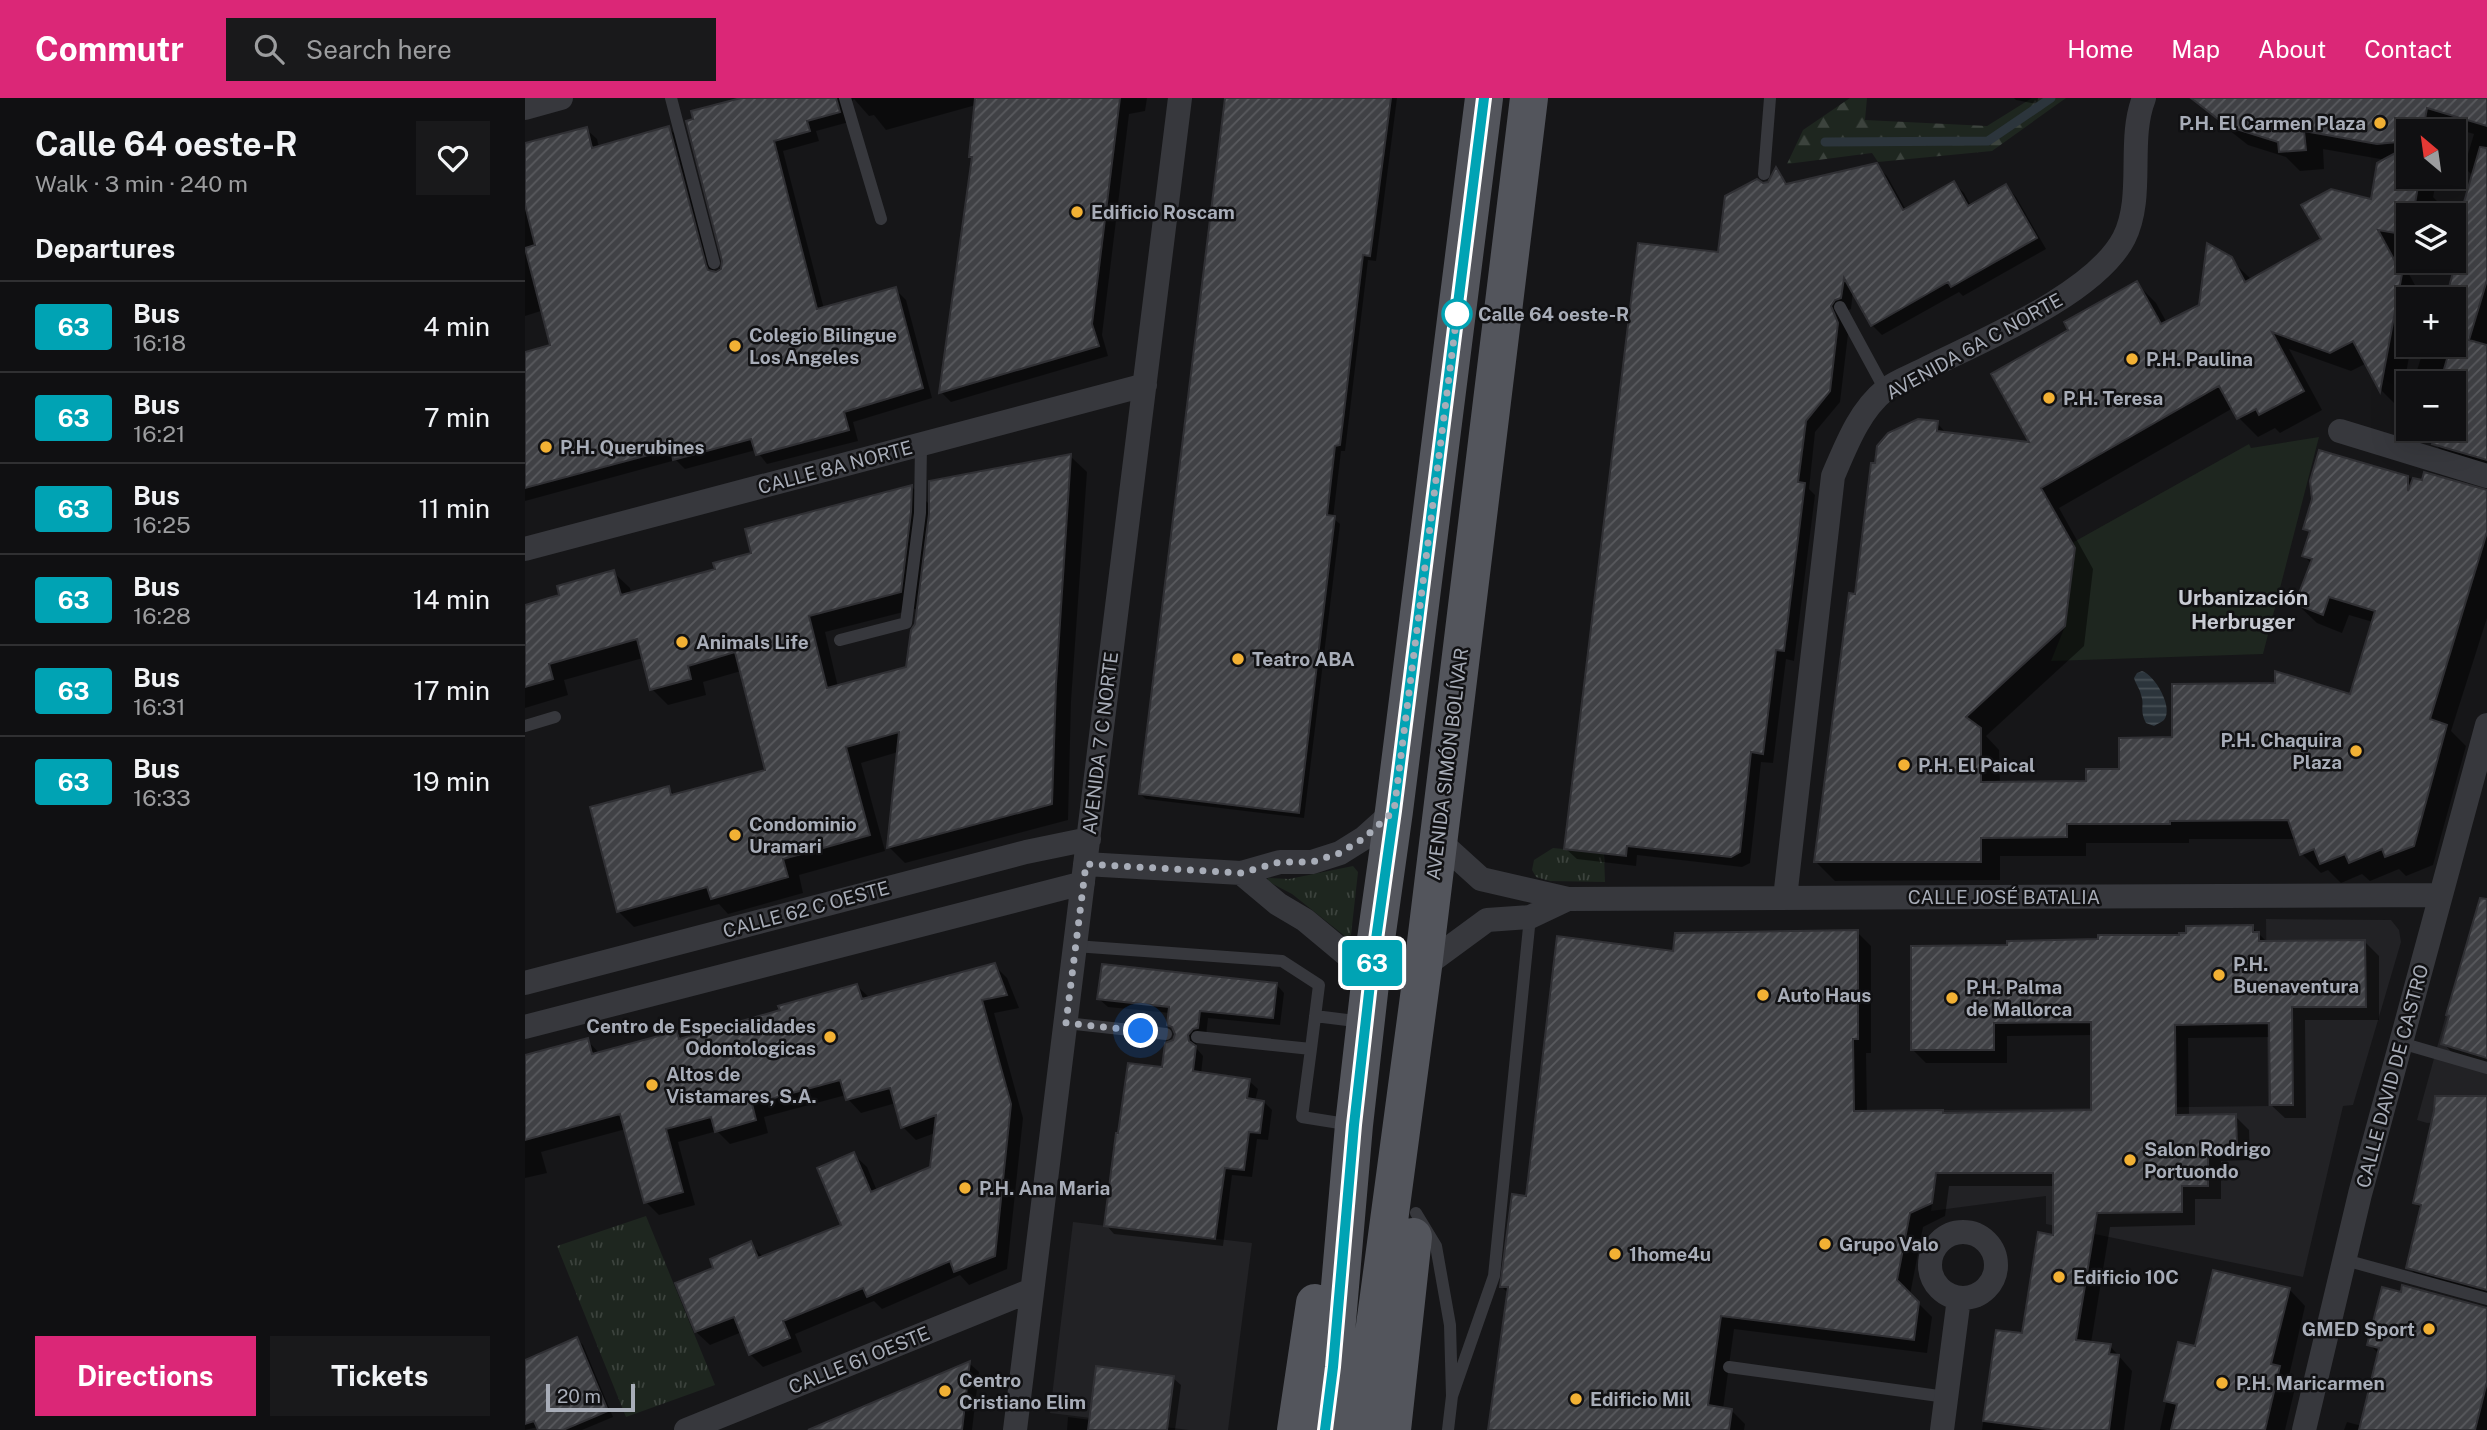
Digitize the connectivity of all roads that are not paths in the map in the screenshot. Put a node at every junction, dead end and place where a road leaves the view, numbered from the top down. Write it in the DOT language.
graph roads {
  1 [pos="561,98"];
  2 [pos="671,98"];
  3 [pos="845,98"];
  4 [pos="1180,98"];
  5 [pos="1484,98"];
  6 [pos="1529,98"];
  7 [pos="1770,98"];
  8 [pos="2144,98"];
  9 [pos="525,107"];
  10 [pos="1764,174"];
  11 [pos="881,219"];
  12 [pos="714,263"];
  13 [pos="1840,307"];
  14 [pos="1145,385"];
  15 [pos="1885,390"];
  16 [pos="2340,431"];
  17 [pos="921,444"];
  18 [pos="2487,476"];
  19 [pos="525,549"];
  20 [pos="840,640"];
  21 [pos="555,717"];
  22 [pos="2487,725"];
  23 [pos="525,726"];
  24 [pos="1394,811"];
  25 [pos="1089,839"];
  26 [pos="1439,840"];
  27 [pos="1241,873"];
  28 [pos="1084,874"];
  29 [pos="2440,895"];
  30 [pos="1785,898"];
  31 [pos="1568,899"];
  32 [pos="1530,917"];
  33 [pos="1075,946"];
  34 [pos="1423,967"];
  35 [pos="1371,975"];
  36 [pos="525,983"];
  37 [pos="1315,1016"];
  38 [pos="1066,1023"];
  39 [pos="1365,1023"];
  40 [pos="525,1027"];
  41 [pos="1166,1034"];
  42 [pos="1197,1037"];
  43 [pos="2400,1043"];
  44 [pos="1311,1049"];
  45 [pos="2487,1068"];
  46 [pos="1409,1075"];
  47 [pos="1354,1125"];
  48 [pos="1350,1167"];
  49 [pos="1416,1213"];
  50 [pos="2345,1260"];
  51 [pos="1032,1290"];
  52 [pos="1959,1298"];
  53 [pos="2487,1299"];
  54 [pos="1729,1367"];
  55 [pos="1452,1396"];
  56 [pos="1946,1397"];
  57 [pos="686,1430"];
  58 [pos="1015,1430"];
  59 [pos="1296,1430"];
  60 [pos="1325,1430"];
  61 [pos="1361,1430"];
  62 [pos="1392,1430"];
  63 [pos="1448,1430"];
  64 [pos="1942,1430"];
  65 [pos="2304,1430"];
  1 -- 9 [label="street"];
  2 -- 12 [label="lane"];
  3 -- 11 [label="lane"];
  4 -- 14 [label="street, AVENIDA 7 C NORTE"];
  5 -- 24 [label="main road"];
  6 -- 26 [label="main road, AVENIDA SIMÓN BOLÍVAR"];
  7 -- 10 [label="lane"];
  8 -- 15 [label="street, AVENIDA 6A C NORTE"];
  13 -- 15 [label="lane"];
  14 -- 17 [label="street, CALLE 8A NORTE"];
  14 -- 25 [label="street, AVENIDA 7 C NORTE"];
  15 -- 30 [label="street, AVENIDA 6A C NORTE"];
  16 -- 18 [label="street"];
  17 -- 19 [label="street, CALLE 8A NORTE"];
  17 -- 20 [label="lane"];
  21 -- 23 [label="lane"];
  22 -- 29 [label="street, CALLE DAVID DE CASTRO"];
  24 -- 27 [label="street"];
  24 -- 35 [label="main road"];
  25 -- 28 [label="street, AVENIDA 7 C NORTE"];
  25 -- 36 [label="street, CALLE 62 C OESTE"];
  26 -- 31 [label="street, CALLE JOSÉ BATALIA"];
  26 -- 34 [label="main road, AVENIDA SIMÓN BOLÍVAR"];
  27 -- 28 [label="street"];
  27 -- 35 [label="street"];
  28 -- 33 [label="street, AVENIDA 7 C NORTE"];
  28 -- 40 [label="street"];
  29 -- 30 [label="street, CALLE JOSÉ BATALIA"];
  29 -- 43 [label="street, CALLE DAVID DE CASTRO"];
  30 -- 31 [label="street, CALLE JOSÉ BATALIA"];
  31 -- 32 [label="street, CALLE JOSÉ BATALIA"];
  32 -- 34 [label="street, CALLE JOSÉ BATALIA"];
  32 -- 55 [label="lane"];
  33 -- 37 [label="lane"];
  33 -- 38 [label="street, AVENIDA 7 C NORTE"];
  34 -- 46 [label="main road, AVENIDA SIMÓN BOLÍVAR"];
  35 -- 39 [label="main road"];
  37 -- 39 [label="lane"];
  37 -- 44 [label="lane"];
  38 -- 41 [label="lane"];
  38 -- 51 [label="street, AVENIDA 7 C NORTE"];
  39 -- 47 [label="main road"];
  42 -- 44 [label="lane"];
  43 -- 45 [label="lane"];
  43 -- 50 [label="street, CALLE DAVID DE CASTRO"];
  44 -- 47 [label="lane"];
  46 -- 49 [label="main road"];
  46 -- 61 [label="main road, AVENIDA SIMÓN BOLÍVAR"];
  47 -- 48 [label="main road"];
  48 -- 59 [label="main road"];
  48 -- 60 [label="main road"];
  49 -- 55 [label="lane"];
  49 -- 62 [label="main road"];
  50 -- 53 [label="lane"];
  50 -- 65 [label="street, CALLE DAVID DE CASTRO"];
  51 -- 57 [label="street, CALLE 61 OESTE"];
  51 -- 58 [label="street, AVENIDA 7 C NORTE"];
  52 -- 56 [label="street"];
  54 -- 56 [label="lane"];
  55 -- 63 [label="lane"];
  56 -- 64 [label="street"];
}
